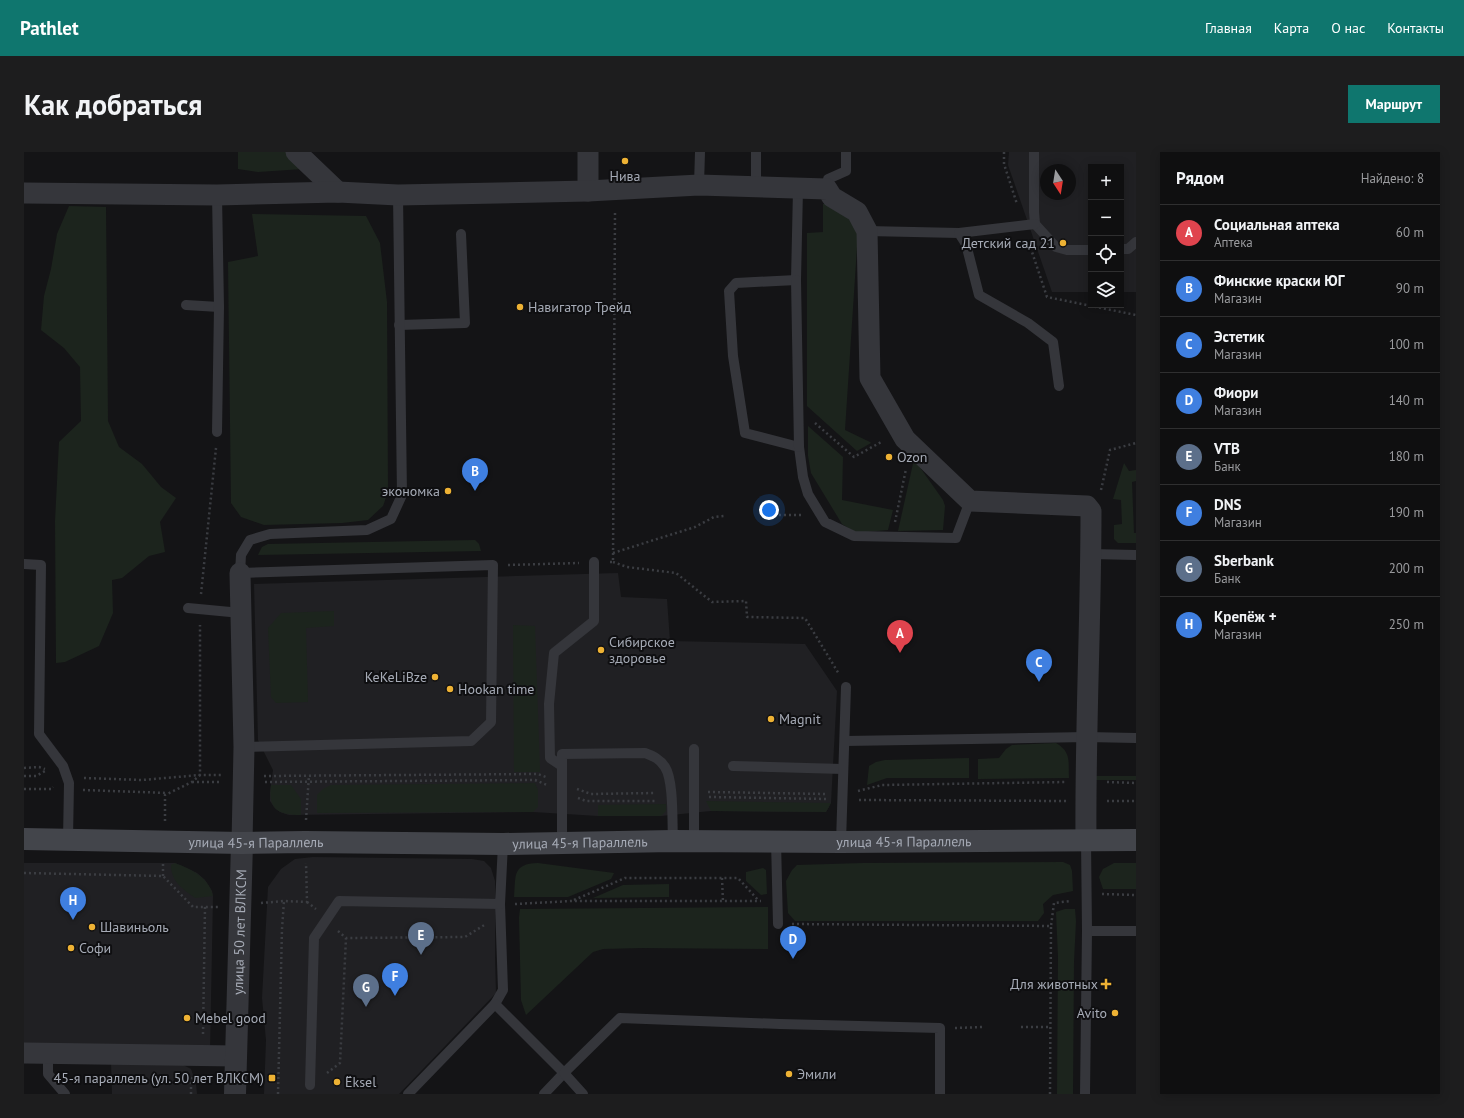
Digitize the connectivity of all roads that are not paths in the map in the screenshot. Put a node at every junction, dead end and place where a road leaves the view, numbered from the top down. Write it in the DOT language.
graph roads {
  1 [pos="296,152"];
  2 [pos="588,152"];
  3 [pos="700,152"];
  4 [pos="756,152"];
  5 [pos="846,152"];
  6 [pos="1034,152"];
  7 [pos="699,185"];
  8 [pos="756,188"];
  9 [pos="798,189"];
  10 [pos="827,189"];
  11 [pos="588,191"];
  12 [pos="338,192"];
  13 [pos="24,193"];
  14 [pos="218,195"];
  15 [pos="398,195"];
  16 [pos="1035,224"];
  17 [pos="867,230"];
  18 [pos="959,233"];
  19 [pos="461,234"];
  20 [pos="1136,242"];
  21 [pos="1124,249"];
  22 [pos="1088,250"];
  23 [pos="796,280"];
  24 [pos="186,305"];
  25 [pos="218,307"];
  26 [pos="399,325"];
  27 [pos="1060,386"];
  28 [pos="217,432"];
  29 [pos="799,447"];
  30 [pos="970,501"];
  31 [pos="1091,554"];
  32 [pos="1136,555"];
  33 [pos="594,562"];
  34 [pos="24,564"];
  35 [pos="240,573"];
  36 [pos="188,608"];
  37 [pos="241,613"];
  38 [pos="846,687"];
  39 [pos="1087,737"];
  40 [pos="1136,738"];
  41 [pos="845,741"];
  42 [pos="244,747"];
  43 [pos="694,749"];
  44 [pos="562,766"];
  45 [pos="733,766"];
  46 [pos="843,769"];
  47 [pos="24,839"];
  48 [pos="68,839"];
  49 [pos="1086,840"];
  50 [pos="1136,840"];
  51 [pos="672,841"];
  52 [pos="694,841"];
  53 [pos="776,841"];
  54 [pos="840,842"];
  55 [pos="242,843"];
  56 [pos="562,843"];
  57 [pos="503,844"];
  58 [pos="500,904"];
  59 [pos="778,924"];
  60 [pos="1087,931"];
  61 [pos="1136,931"];
  62 [pos="495,1004"];
  63 [pos="24,1053"];
  64 [pos="48,1053"];
  65 [pos="236,1056"];
  66 [pos="564,1073"];
  67 [pos="310,1085"];
  68 [pos="66,1094"];
  69 [pos="235,1094"];
  70 [pos="408,1094"];
  71 [pos="544,1094"];
  72 [pos="583,1094"];
  73 [pos="940,1094"];
  74 [pos="1085,1094"];
  1 -- 12 [label="street"];
  2 -- 11 [label="street"];
  3 -- 7 [label="lane"];
  4 -- 8 [label="lane"];
  5 -- 10 [label="lane"];
  6 -- 16 [label="lane"];
  7 -- 8 [label="street"];
  7 -- 11 [label="street"];
  8 -- 9 [label="street"];
  9 -- 10 [label="street"];
  9 -- 23 [label="lane"];
  10 -- 17 [label="street"];
  11 -- 15 [label="street"];
  12 -- 14 [label="street"];
  12 -- 15 [label="street"];
  13 -- 14 [label="street"];
  14 -- 25 [label="lane"];
  15 -- 26 [label="lane"];
  16 -- 18 [label="lane"];
  16 -- 22 [label="lane"];
  17 -- 18 [label="lane"];
  17 -- 30 [label="street"];
  18 -- 27 [label="lane"];
  19 -- 26 [label="lane"];
  20 -- 21 [label="lane"];
  23 -- 29 [label="lane"];
  23 -- 29 [label="lane"];
  24 -- 25 [label="lane"];
  25 -- 28 [label="lane"];
  26 -- 35 [label="lane"];
  29 -- 30 [label="lane"];
  30 -- 31 [label="street"];
  31 -- 32 [label="lane"];
  31 -- 39 [label="street"];
  33 -- 44 [label="lane"];
  34 -- 48 [label="lane"];
  35 -- 37 [label="street"];
  35 -- 42 [label="lane"];
  36 -- 37 [label="lane"];
  37 -- 42 [label="street"];
  38 -- 41 [label="lane"];
  39 -- 40 [label="lane"];
  39 -- 41 [label="lane"];
  39 -- 49 [label="street"];
  41 -- 46 [label="lane"];
  42 -- 55 [label="street"];
  43 -- 52 [label="lane"];
  44 -- 51 [label="lane"];
  44 -- 56 [label="lane"];
  45 -- 46 [label="lane"];
  46 -- 54 [label="lane"];
  47 -- 48 [label="main road, улица 45-я Параллель"];
  48 -- 55 [label="main road, улица 45-я Параллель"];
  49 -- 50 [label="main road, улица 45-я Параллель"];
  49 -- 54 [label="main road, улица 45-я Параллель"];
  49 -- 60 [label="lane"];
  51 -- 52 [label="main road, улица 45-я Параллель"];
  51 -- 56 [label="main road, улица 45-я Параллель"];
  52 -- 53 [label="main road, улица 45-я Параллель"];
  53 -- 54 [label="main road, улица 45-я Параллель"];
  53 -- 59 [label="lane"];
  55 -- 57 [label="main road, улица 45-я Параллель"];
  55 -- 65 [label="street, улица 50 лет ВЛКСМ"];
  56 -- 57 [label="main road, улица 45-я Параллель"];
  57 -- 58 [label="lane"];
  58 -- 62 [label="lane"];
  58 -- 67 [label="lane"];
  60 -- 61 [label="lane"];
  60 -- 74 [label="lane"];
  62 -- 66 [label="lane"];
  62 -- 70 [label="lane"];
  63 -- 64 [label="street"];
  64 -- 65 [label="street"];
  64 -- 68 [label="lane"];
  65 -- 69 [label="street, улица 50 лет ВЛКСМ"];
  66 -- 71 [label="lane"];
  66 -- 72 [label="lane"];
  66 -- 73 [label="lane"];
}
